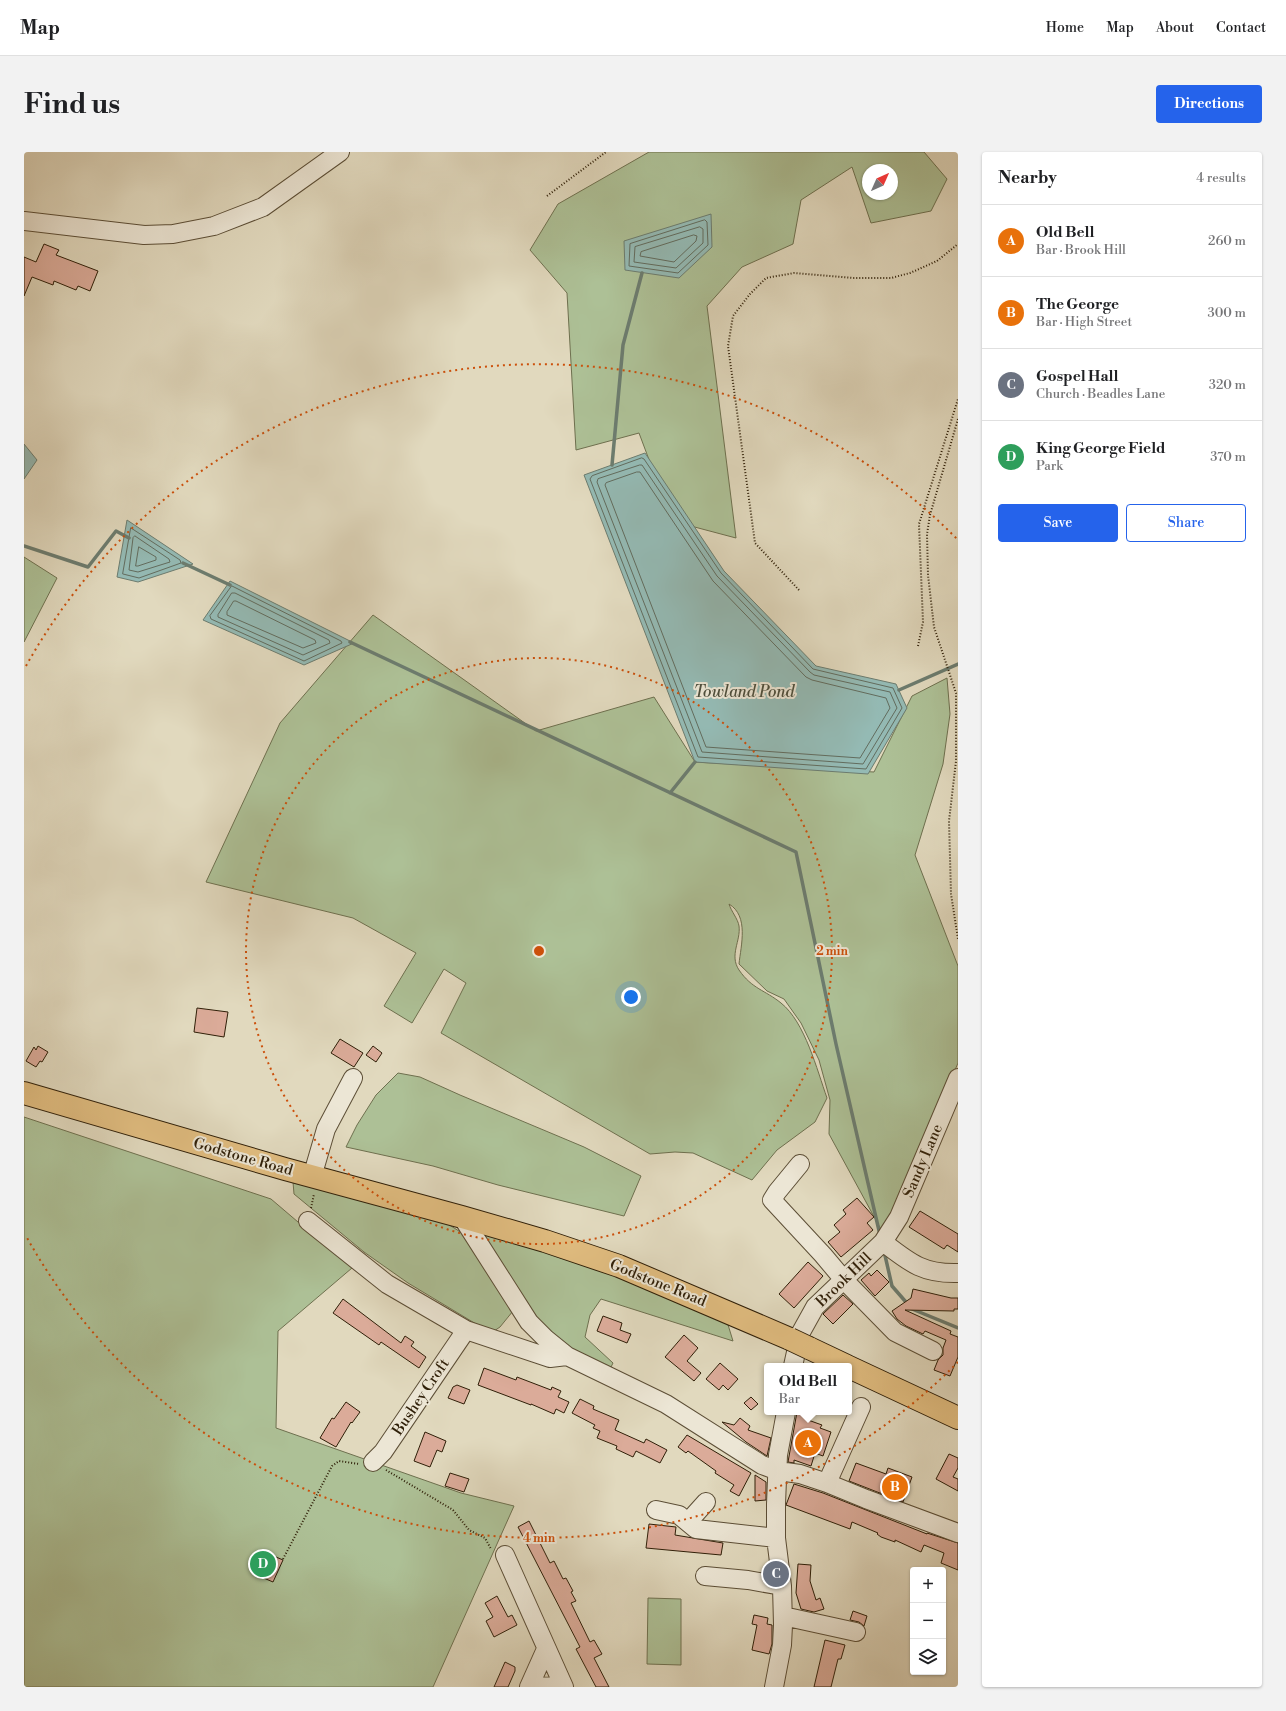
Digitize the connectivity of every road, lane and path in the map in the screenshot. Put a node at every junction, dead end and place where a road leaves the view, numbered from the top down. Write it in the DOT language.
graph roads {
  1 [pos="340,152"];
  2 [pos="606,152"];
  3 [pos="547,196"];
  4 [pos="24,221"];
  5 [pos="958,244"];
  6 [pos="958,399"];
  7 [pos="958,419"];
  8 [pos="799,590"];
  9 [pos="918,646"];
  10 [pos="958,939"];
  11 [pos="353,1078"];
  12 [pos="958,1078"];
  13 [pos="24,1093"];
  14 [pos="800,1164"];
  15 [pos="312,1177"];
  16 [pos="462,1217"];
  17 [pos="308,1221"];
  18 [pos="880,1246"];
  19 [pos="958,1273"];
  20 [pos="844,1280"];
  21 [pos="529,1322"];
  22 [pos="466,1330"];
  23 [pos="501,1341"];
  24 [pos="933,1352"];
  25 [pos="567,1356"];
  26 [pos="795,1363"];
  27 [pos="842,1363"];
  28 [pos="852,1368"];
  29 [pos="861,1407"];
  30 [pos="785,1415"];
  31 [pos="958,1418"];
  32 [pos="372,1462"];
  33 [pos="778,1471"];
  34 [pos="827,1483"];
  35 [pos="706,1502"];
  36 [pos="656,1510"];
  37 [pos="688,1522"];
  38 [pos="958,1533"];
  39 [pos="776,1538"];
  40 [pos="505,1555"];
  41 [pos="283,1559"];
  42 [pos="705,1576"];
  43 [pos="782,1586"];
  44 [pos="790,1618"];
  45 [pos="856,1632"];
  46 [pos="838,1635"];
  47 [pos="546,1649"];
  48 [pos="563,1686"];
  49 [pos="529,1687"];
  50 [pos="774,1687"];
  1 -- 4 [label="street"];
  2 -- 3 [label="path"];
  5 -- 8 [label="path"];
  6 -- 9 [label="path"];
  7 -- 10 [label="path"];
  11 -- 15 [label="street"];
  12 -- 18 [label="street, Sandy Lane"];
  13 -- 15 [label="main road, Godstone Road"];
  14 -- 20 [label="street"];
  15 -- 16 [label="main road, Godstone Road"];
  16 -- 21 [label="street"];
  16 -- 27 [label="main road, Godstone Road"];
  17 -- 22 [label="street"];
  18 -- 19 [label="street"];
  18 -- 20 [label="street, Brook Hill"];
  20 -- 24 [label="street"];
  20 -- 26 [label="street, Brook Hill"];
  21 -- 23 [label="street"];
  21 -- 25 [label="street"];
  22 -- 23 [label="street"];
  22 -- 32 [label="street, Bushey Croft"];
  23 -- 25 [label="street"];
  25 -- 33 [label="street"];
  28 -- 31 [label="main road, Godstone Road"];
  29 -- 34 [label="street"];
  30 -- 33 [label="street"];
  32 -- 40 [label="path"];
  32 -- 41 [label="path"];
  33 -- 34 [label="street"];
  33 -- 39 [label="street"];
  34 -- 38 [label="street"];
  35 -- 37 [label="street"];
  36 -- 37 [label="street"];
  37 -- 39 [label="street"];
  39 -- 43 [label="street"];
  40 -- 47 [label="street"];
  42 -- 43 [label="street"];
  43 -- 44 [label="street"];
  44 -- 45 [label="street"];
  44 -- 46 [label="street"];
  44 -- 50 [label="street"];
  47 -- 48 [label="street"];
  47 -- 49 [label="street"];
  48 -- 49 [label="street"];
}
